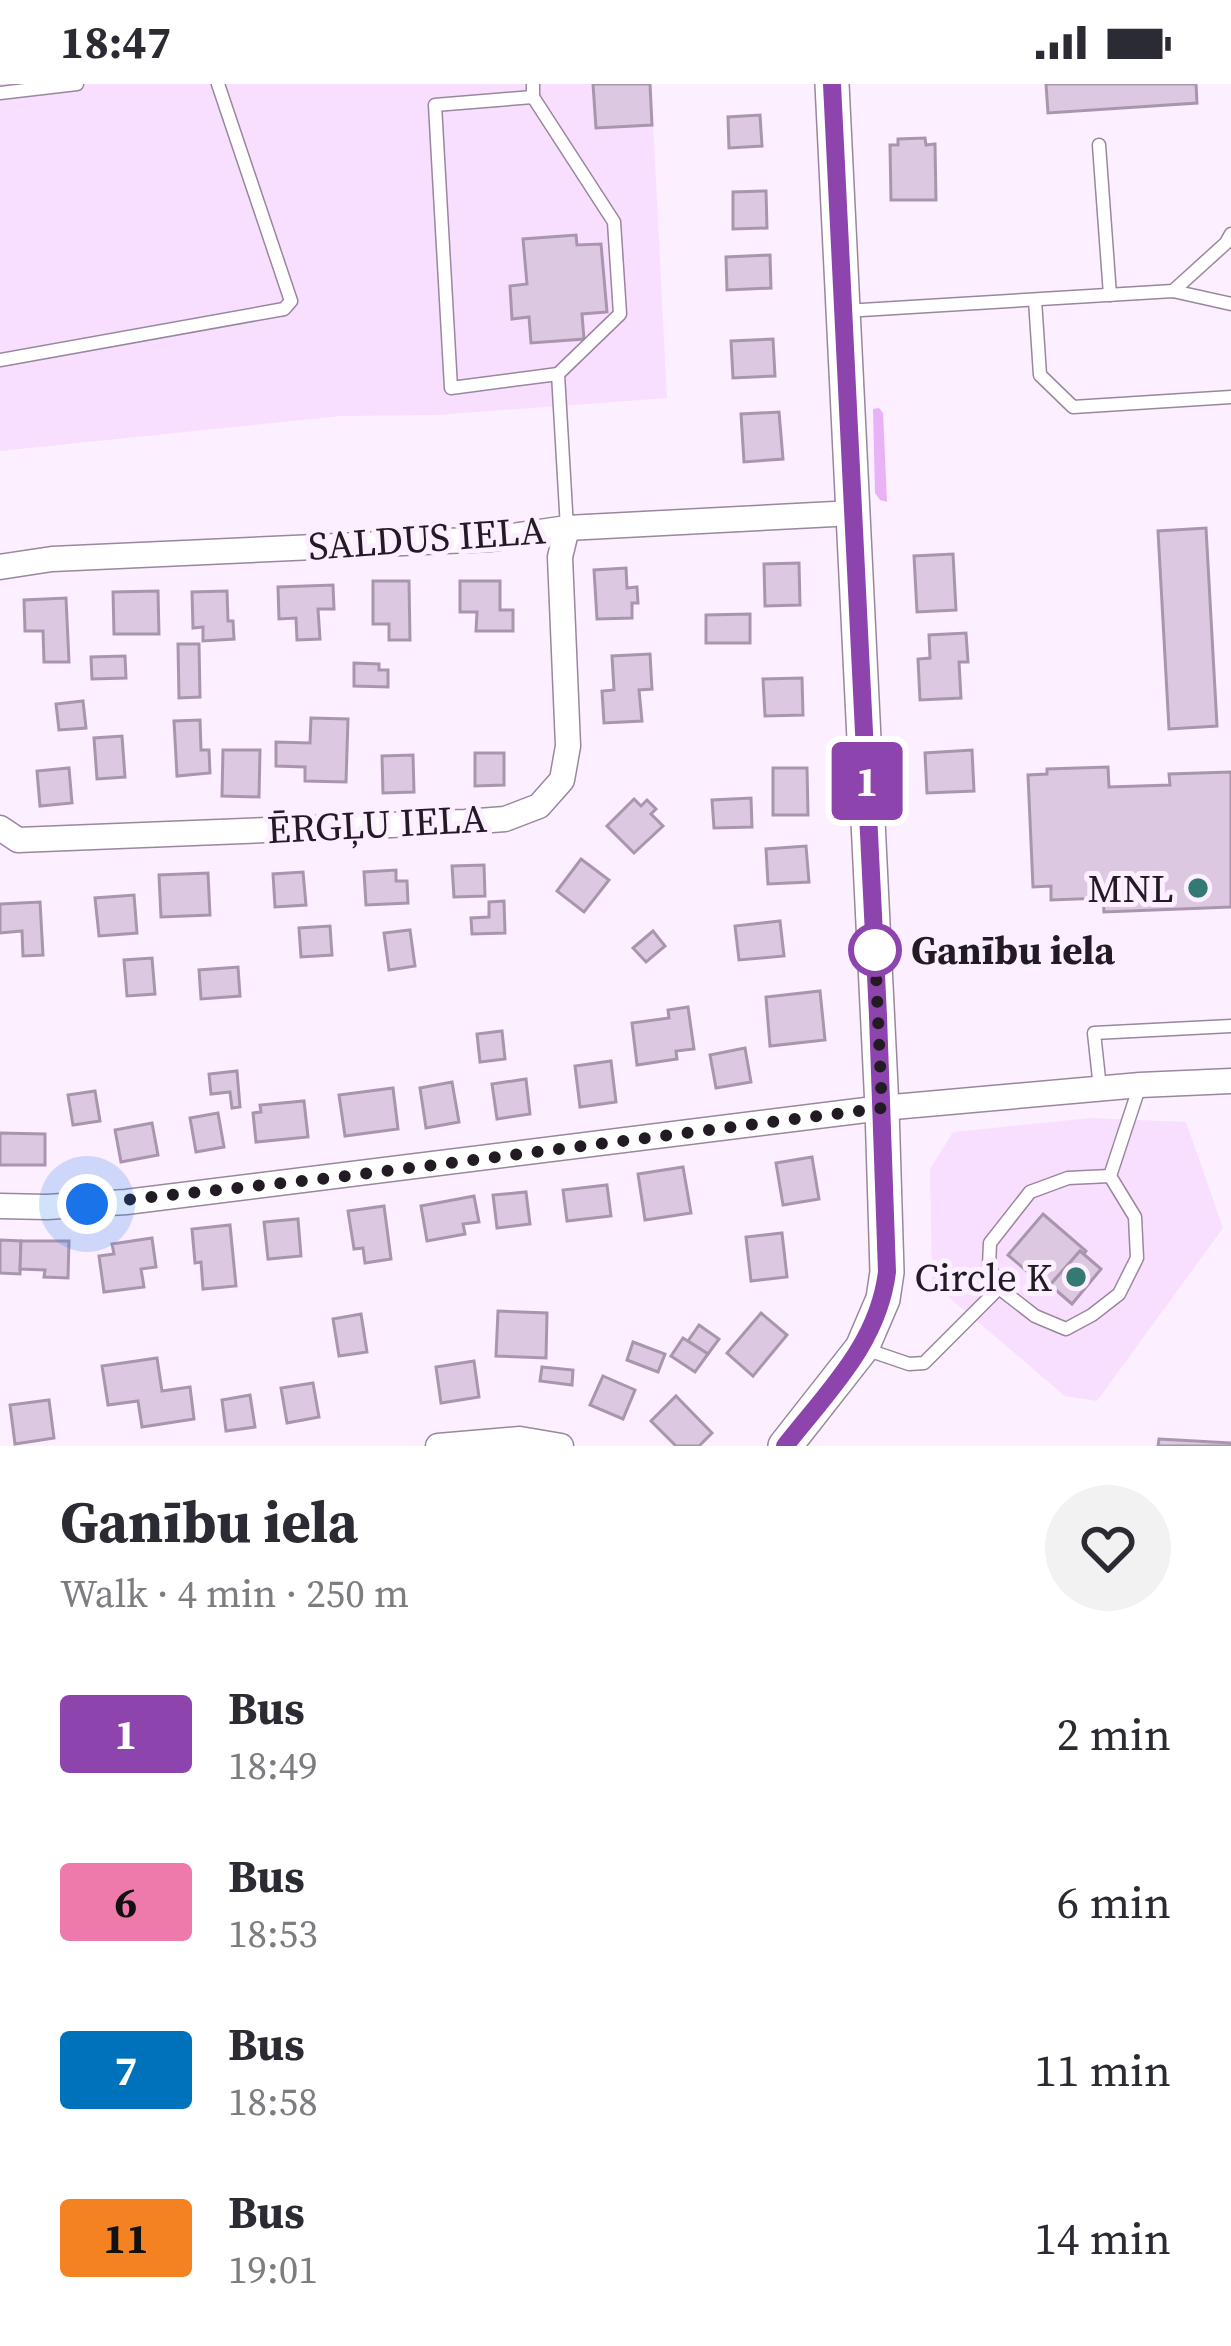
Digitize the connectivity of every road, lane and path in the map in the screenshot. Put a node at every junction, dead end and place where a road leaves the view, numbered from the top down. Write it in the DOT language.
graph roads {
  1 [pos="76,84"];
  2 [pos="218,84"];
  3 [pos="832,84"];
  4 [pos="533,90"];
  5 [pos="0,93"];
  6 [pos="1099,145"];
  7 [pos="1231,234"];
  8 [pos="1172,291"];
  9 [pos="1110,295"];
  10 [pos="1035,300"];
  11 [pos="1231,304"];
  12 [pos="844,311"];
  13 [pos="0,360"];
  14 [pos="558,374"];
  15 [pos="1231,397"];
  16 [pos="854,514"];
  17 [pos="567,528"];
  18 [pos="0,567"];
  19 [pos="6,837"];
  20 [pos="1231,1026"];
  21 [pos="1231,1081"];
  22 [pos="1140,1085"];
  23 [pos="1100,1088"];
  24 [pos="882,1108"];
  25 [pos="1110,1176"];
  26 [pos="0,1206"];
  27 [pos="998,1288"];
  28 [pos="862,1348"];
  29 [pos="438,1446"];
  30 [pos="561,1446"];
  31 [pos="785,1446"];
  1 -- 5 [label="lane"];
  2 -- 13 [label="lane"];
  3 -- 12 [label="street"];
  4 -- 14 [label="lane"];
  4 -- 14 [label="lane"];
  6 -- 9 [label="lane"];
  7 -- 8 [label="lane"];
  8 -- 9 [label="lane"];
  8 -- 11 [label="lane"];
  9 -- 10 [label="lane"];
  10 -- 12 [label="lane"];
  10 -- 15 [label="lane"];
  12 -- 16 [label="street"];
  14 -- 17 [label="lane"];
  16 -- 17 [label="street, SALDUS IELA"];
  16 -- 24 [label="street"];
  17 -- 18 [label="street, SALDUS IELA"];
  17 -- 19 [label="street, ĒRGĻU IELA"];
  20 -- 23 [label="lane"];
  21 -- 22 [label="street"];
  22 -- 23 [label="street"];
  22 -- 25 [label="lane"];
  23 -- 24 [label="street"];
  24 -- 26 [label="street"];
  24 -- 28 [label="street"];
  25 -- 27 [label="lane"];
  25 -- 27 [label="lane"];
  27 -- 28 [label="lane"];
  28 -- 31 [label="street"];
  29 -- 30 [label="street"];
}
